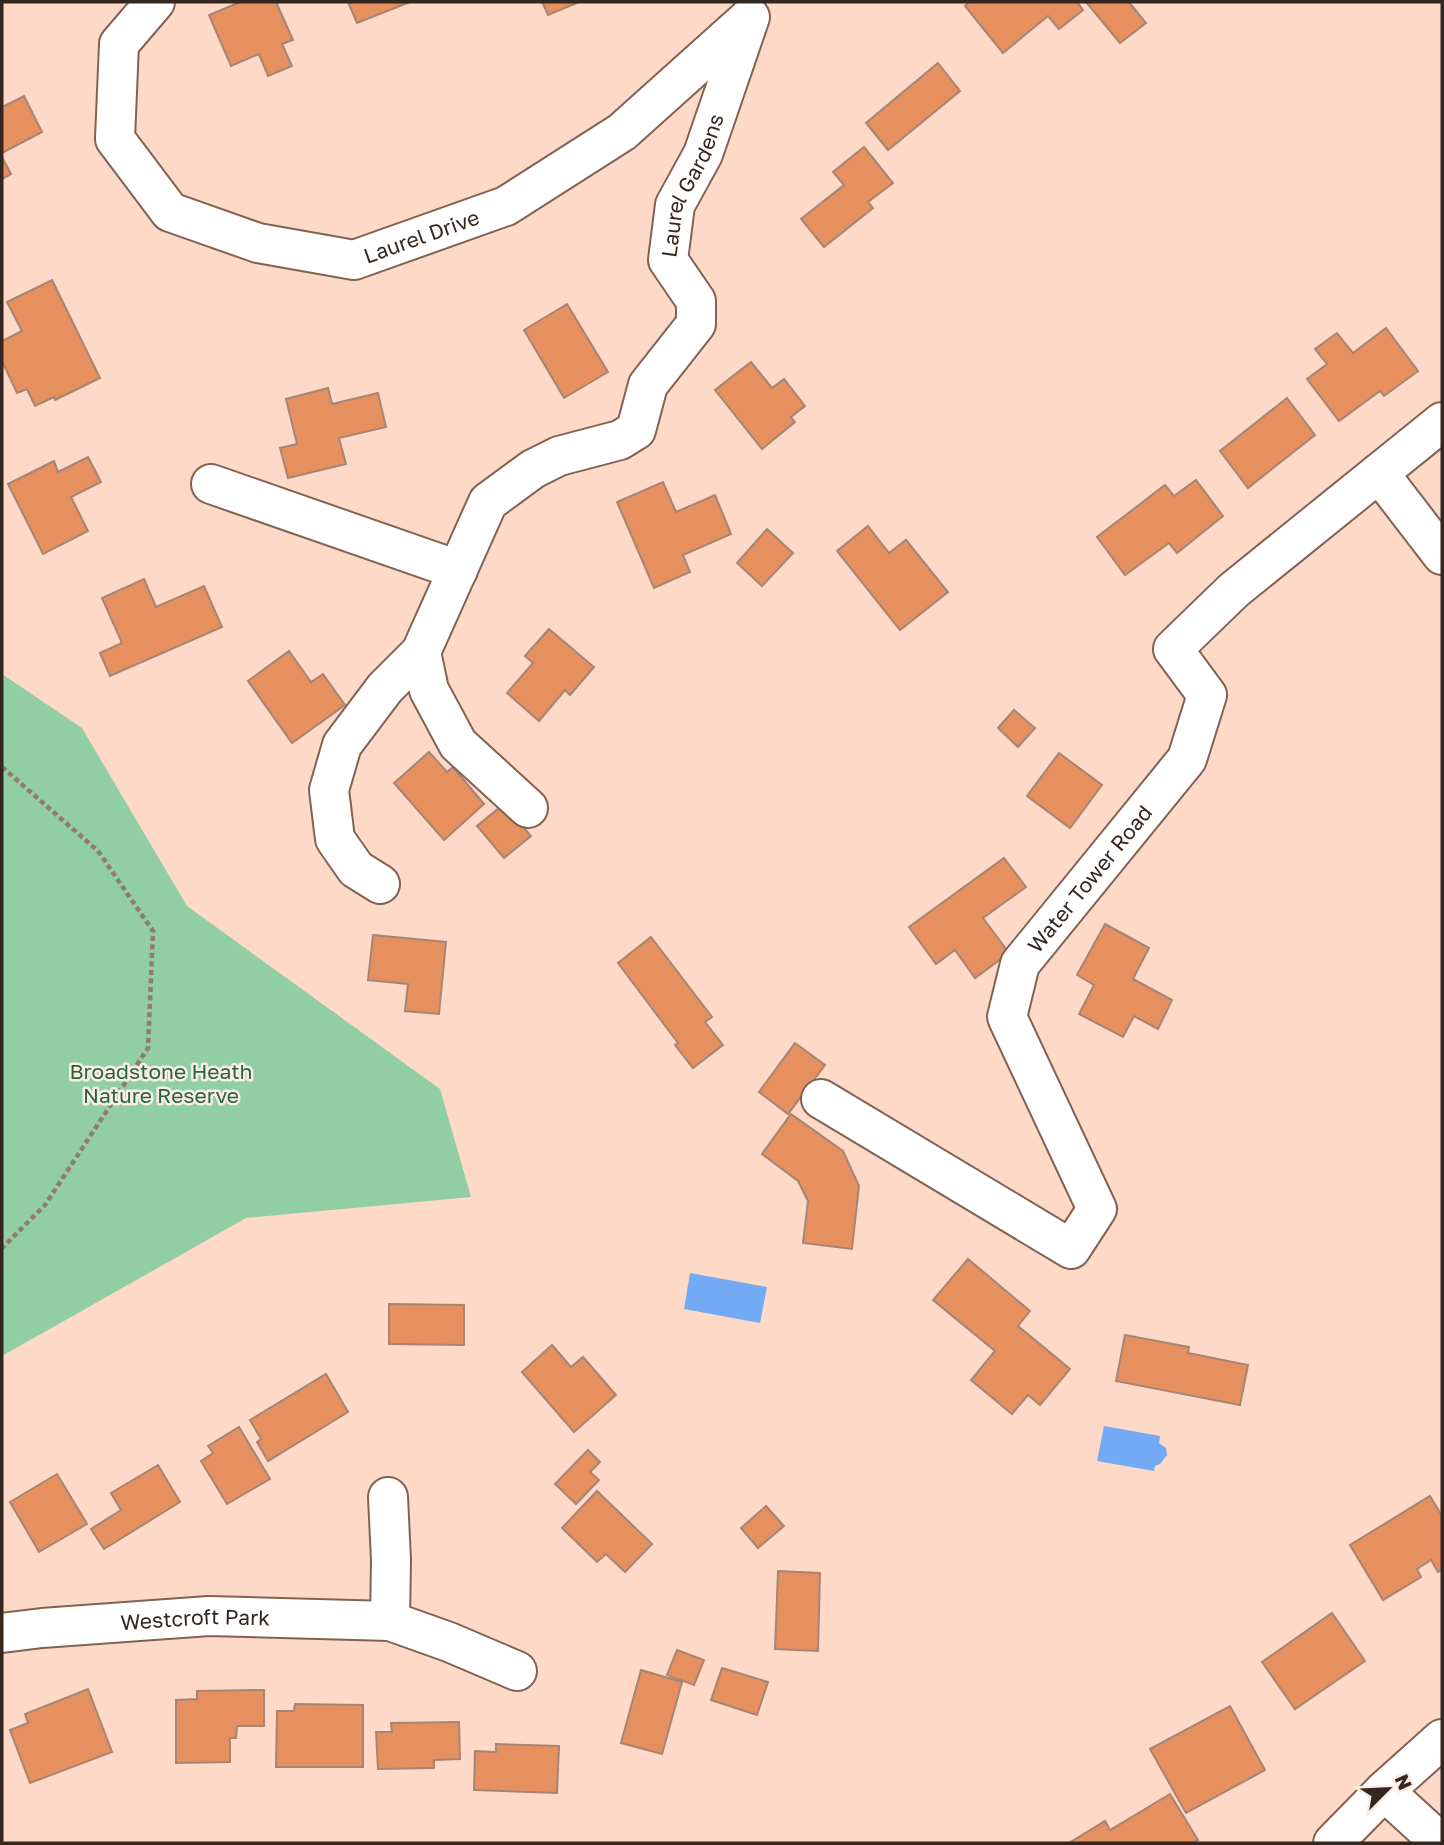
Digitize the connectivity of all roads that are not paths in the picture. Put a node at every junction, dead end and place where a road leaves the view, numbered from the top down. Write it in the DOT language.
graph roads {
  1 [pos="155,2"];
  2 [pos="757,9"];
  3 [pos="1442,422"];
  4 [pos="1379,473"];
  5 [pos="211,484"];
  6 [pos="1442,555"];
  7 [pos="458,570"];
  8 [pos="421,652"];
  9 [pos="528,808"];
  10 [pos="380,884"];
  11 [pos="821,1099"];
  12 [pos="388,1497"];
  13 [pos="390,1621"];
  14 [pos="2,1633"];
  15 [pos="517,1671"];
  16 [pos="1442,1739"];
  17 [pos="1384,1791"];
  18 [pos="1333,1843"];
  19 [pos="1441,1843"];
  1 -- 2 [label="street, Laurel Drive"];
  2 -- 7 [label="street, Laurel Gardens"];
  3 -- 4 [label="street, Water Tower Road"];
  4 -- 6 [label="street"];
  4 -- 11 [label="street, Water Tower Road"];
  5 -- 7 [label="street"];
  7 -- 8 [label="street, Laurel Gardens"];
  8 -- 9 [label="street"];
  8 -- 10 [label="street, Laurel Gardens"];
  12 -- 13 [label="street"];
  13 -- 14 [label="street, Westcroft Park"];
  13 -- 15 [label="street, Westcroft Park"];
  16 -- 17 [label="street"];
  17 -- 18 [label="street"];
  17 -- 19 [label="street"];
}
